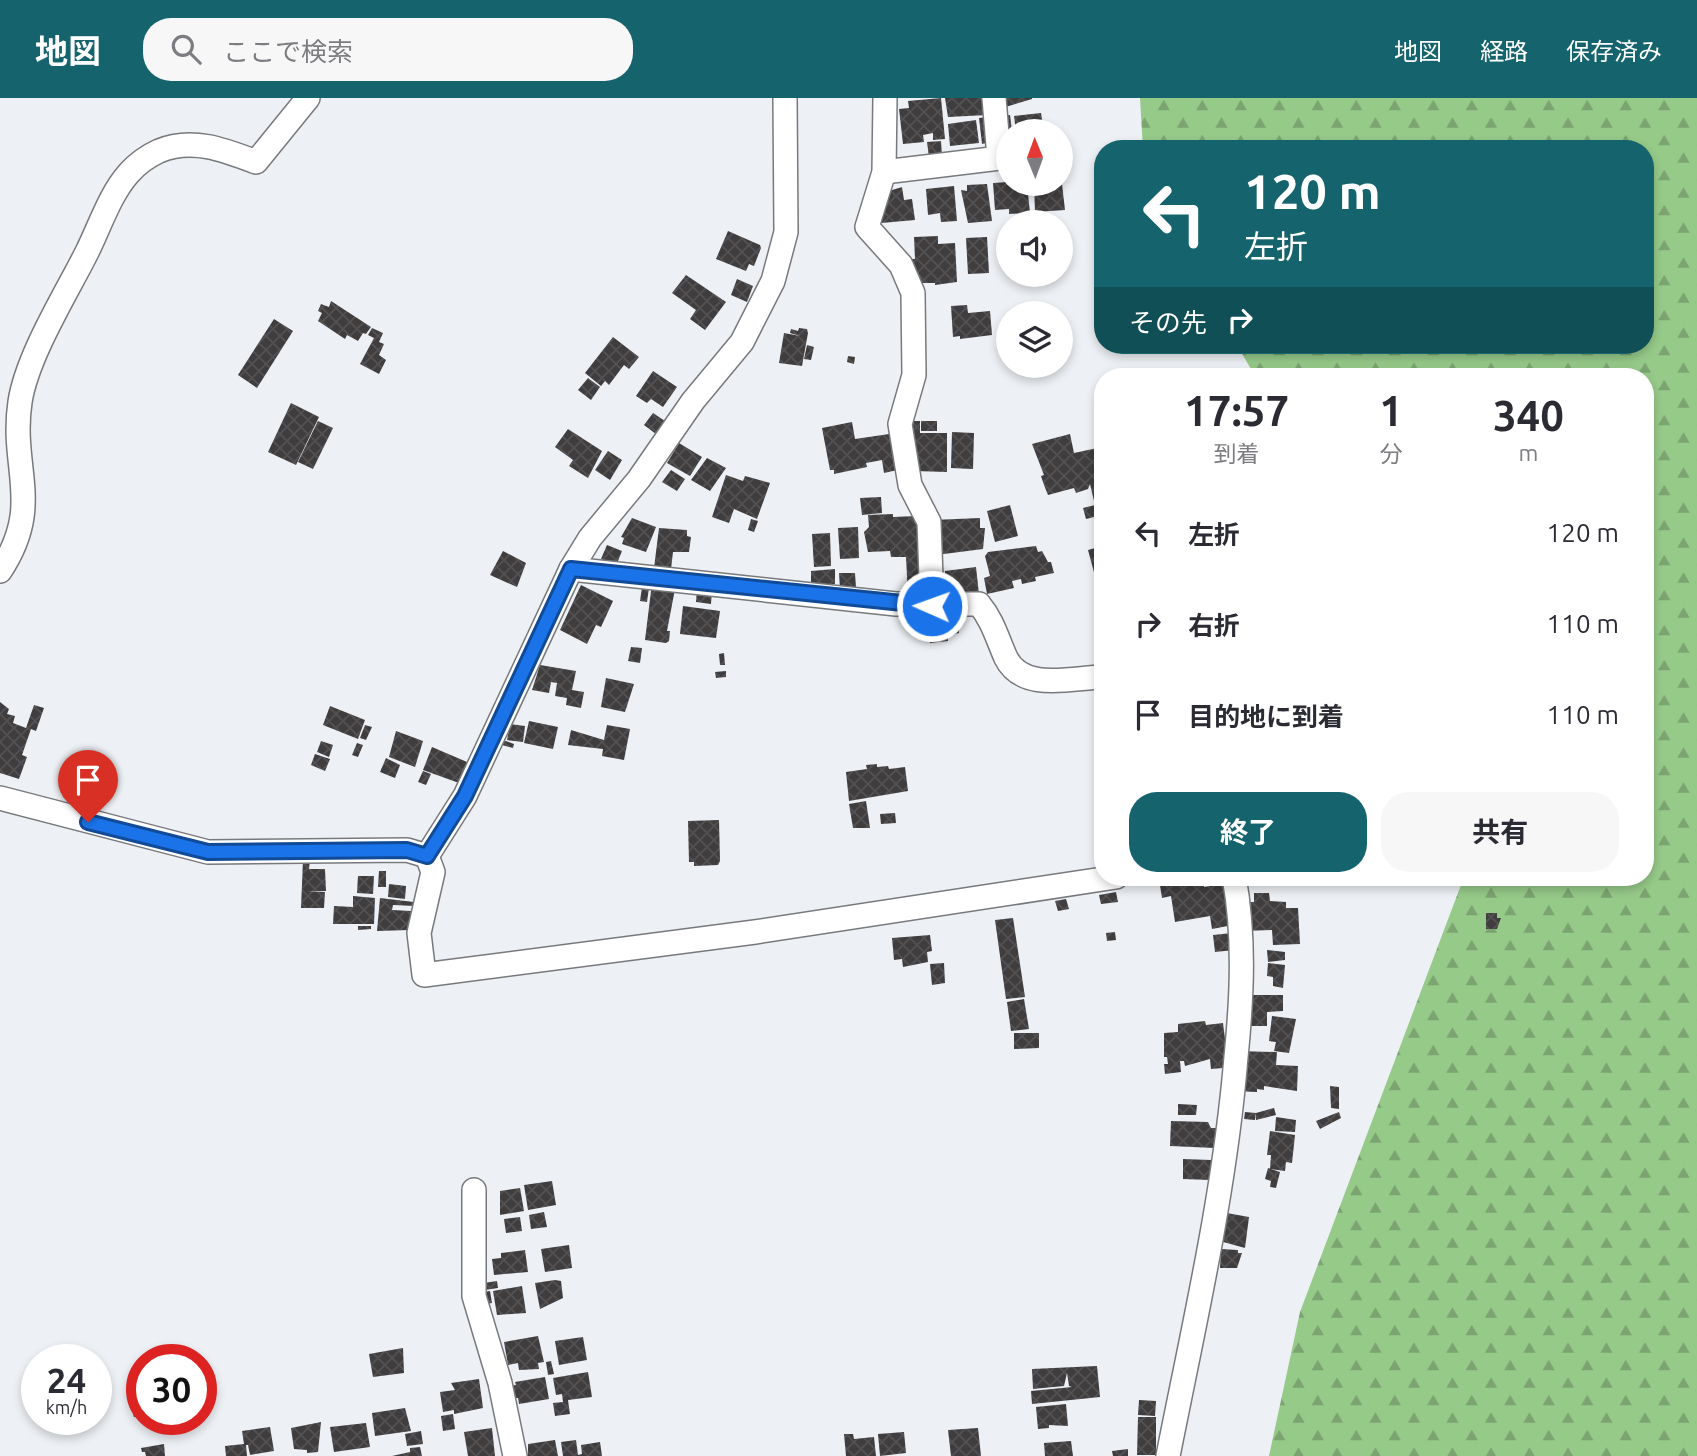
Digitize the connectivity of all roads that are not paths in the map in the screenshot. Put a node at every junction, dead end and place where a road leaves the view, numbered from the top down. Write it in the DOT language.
graph roads {
  1 [pos="308,98"];
  2 [pos="785,98"];
  3 [pos="885,98"];
  4 [pos="994,98"];
  5 [pos="997,119"];
  6 [pos="996,159"];
  7 [pos="884,172"];
  8 [pos="571,569"];
  9 [pos="0,571"];
  10 [pos="932,606"];
  11 [pos="1094,677"];
  12 [pos="0,798"];
  13 [pos="427,856"];
  14 [pos="1094,880"];
  15 [pos="1236,886"];
  16 [pos="474,1189"];
  17 [pos="515,1456"];
  18 [pos="1168,1456"];
  1 -- 9 [label="street"];
  2 -- 8 [label="street"];
  3 -- 7 [label="street"];
  4 -- 5 [label="street"];
  6 -- 7 [label="street"];
  7 -- 10 [label="street"];
  8 -- 10 [label="street"];
  8 -- 13 [label="street"];
  10 -- 11 [label="street"];
  12 -- 13 [label="street"];
  13 -- 14 [label="street"];
  15 -- 18 [label="street"];
  16 -- 17 [label="street"];
}
